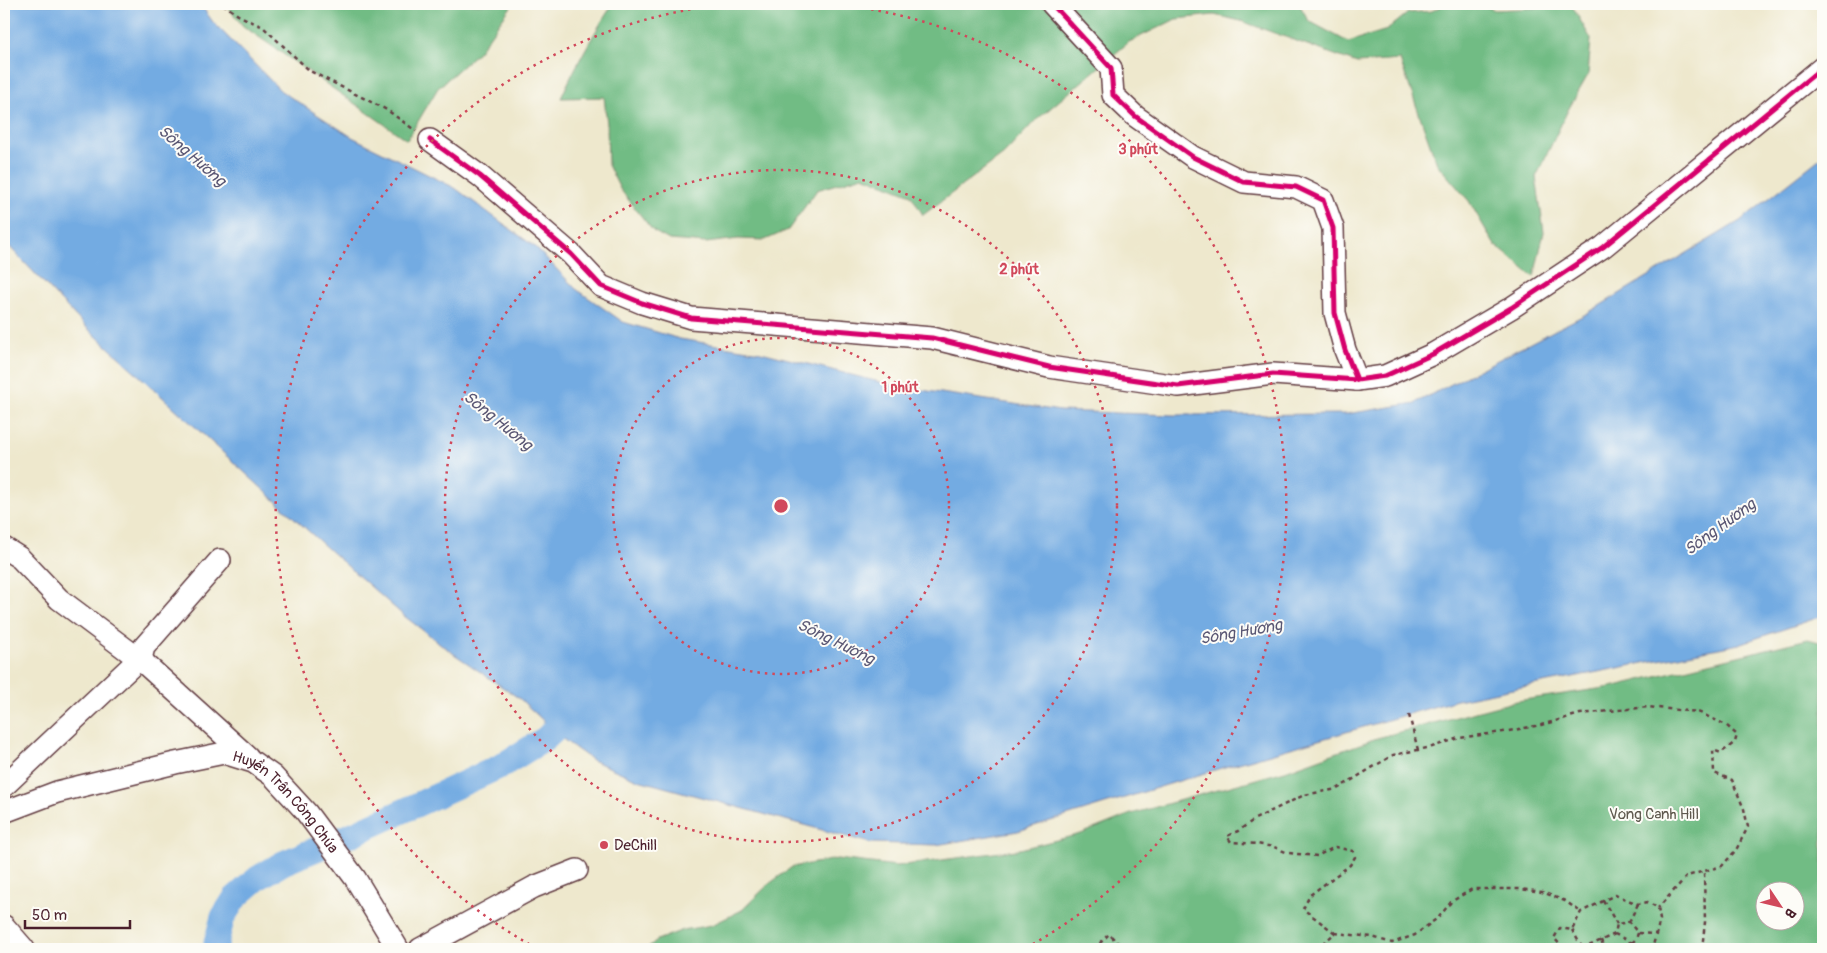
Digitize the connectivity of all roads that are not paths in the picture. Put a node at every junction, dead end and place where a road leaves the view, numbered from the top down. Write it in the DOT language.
graph roads {
  1 [pos="1052,4"];
  2 [pos="1823,67"];
  3 [pos="430,140"];
  4 [pos="1357,380"];
  5 [pos="4,548"];
  6 [pos="220,560"];
  7 [pos="140,661"];
  8 [pos="253,762"];
  9 [pos="4,786"];
  10 [pos="4,812"];
  11 [pos="577,870"];
  12 [pos="4,926"];
  13 [pos="24,949"];
  14 [pos="398,949"];
  15 [pos="420,949"];
  1 -- 4 [label="street"];
  2 -- 4 [label="street"];
  3 -- 4 [label="street"];
  5 -- 7 [label="street"];
  6 -- 7 [label="street"];
  7 -- 8 [label="street"];
  7 -- 9 [label="street"];
  8 -- 10 [label="street, Huyền Trân Công Chúa"];
  8 -- 14 [label="street, Huyền Trân Công Chúa"];
  11 -- 15 [label="street"];
  12 -- 13 [label="street"];
}
